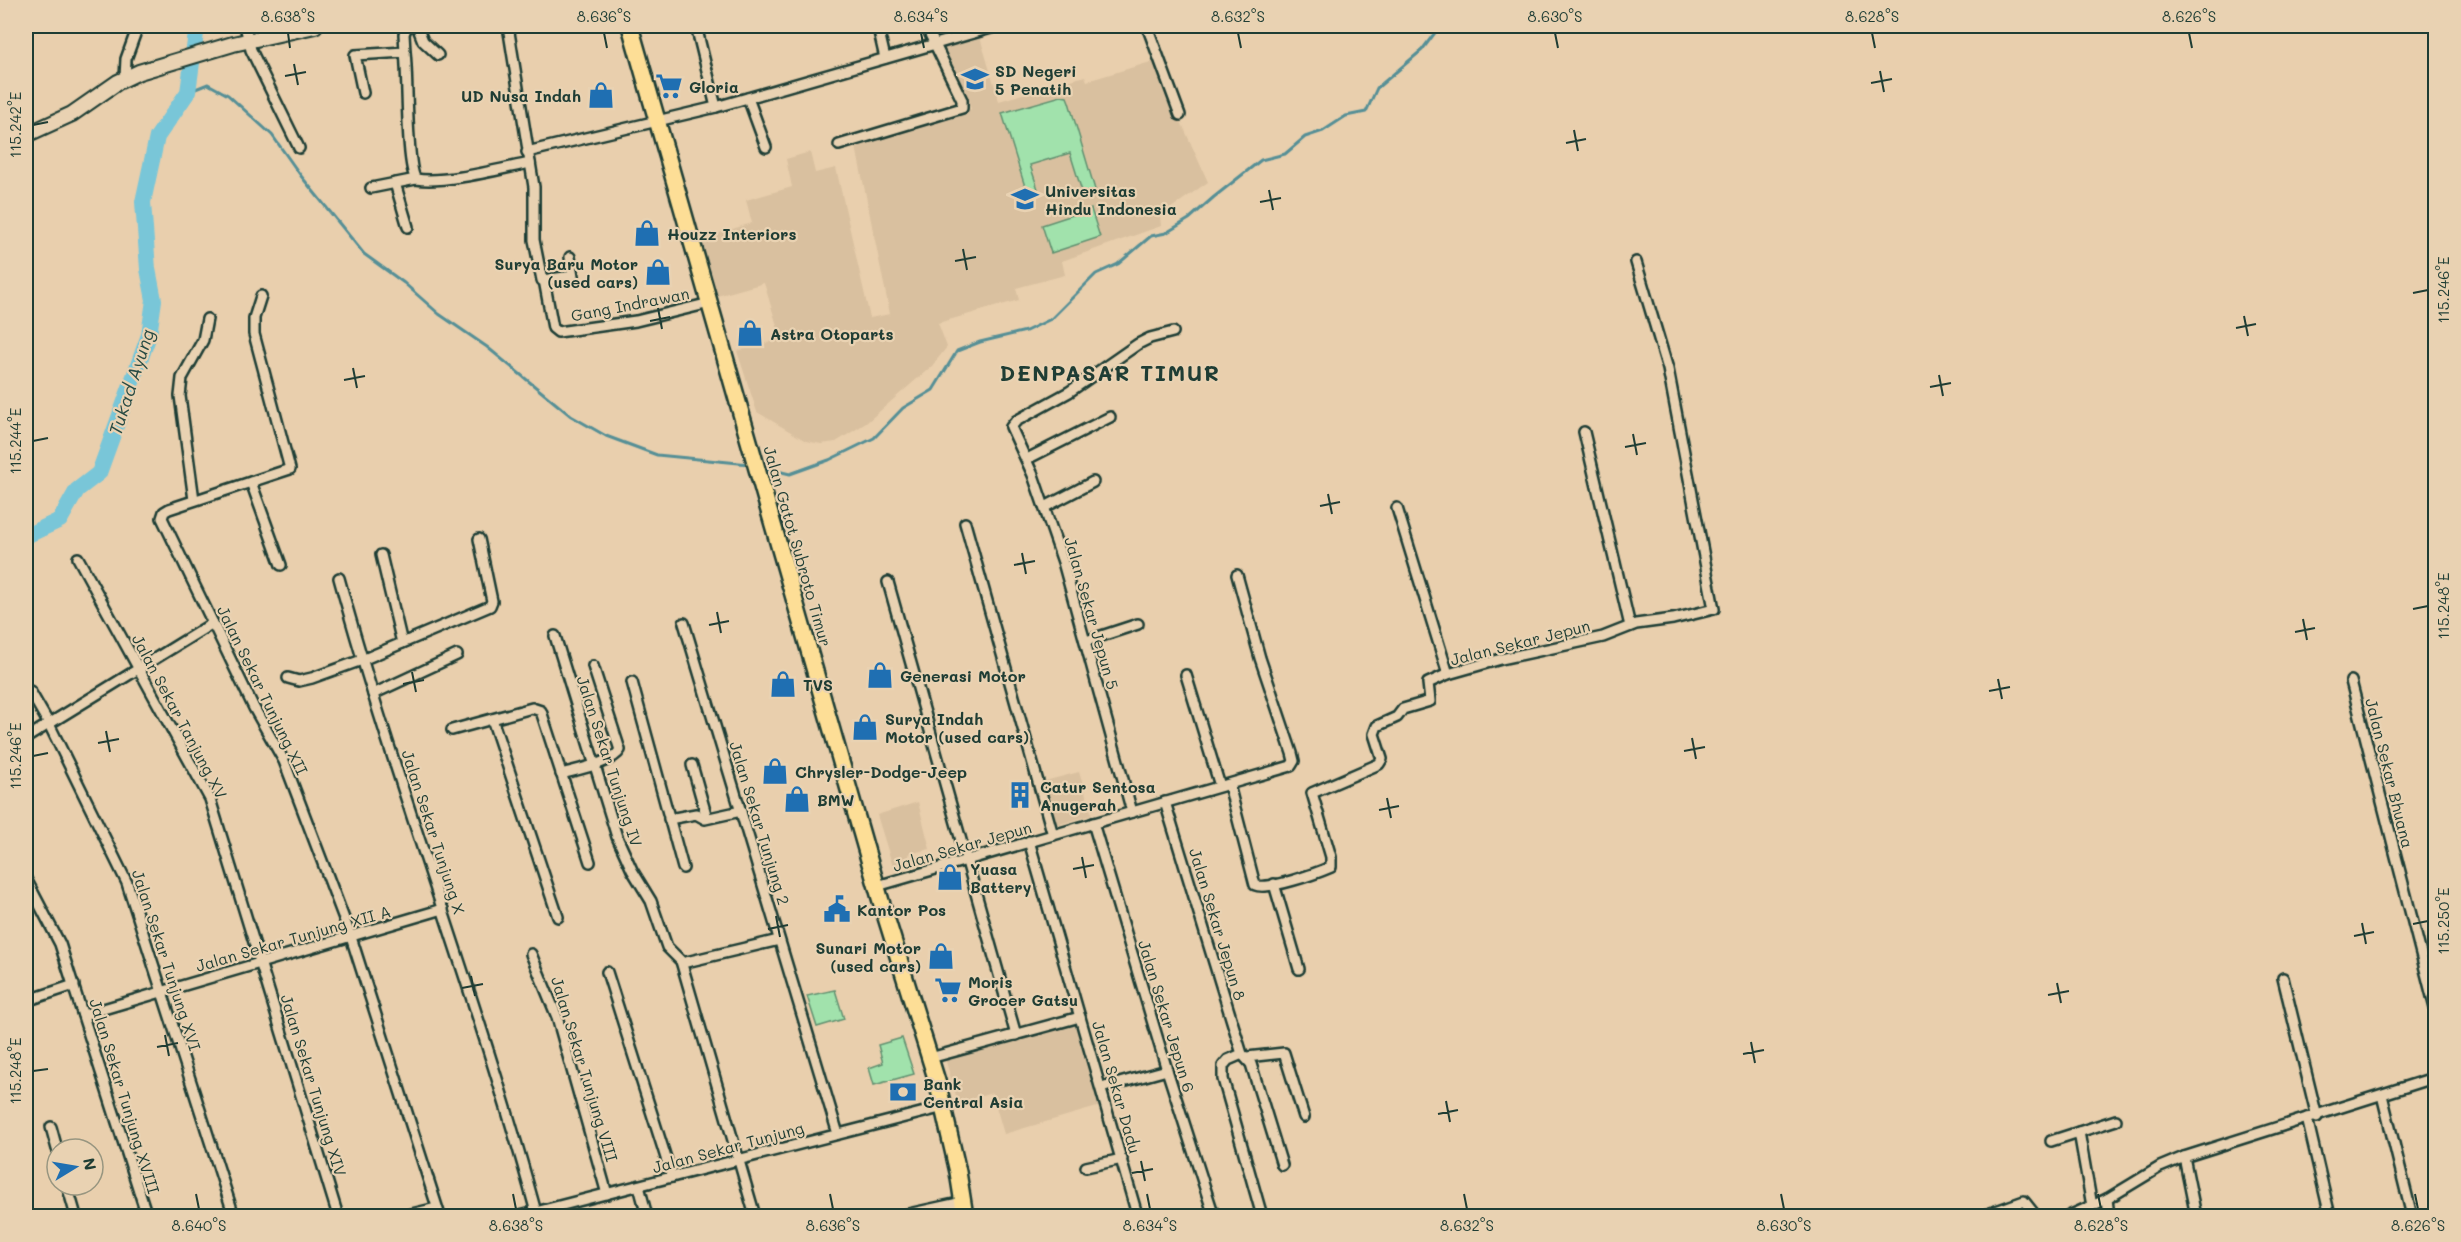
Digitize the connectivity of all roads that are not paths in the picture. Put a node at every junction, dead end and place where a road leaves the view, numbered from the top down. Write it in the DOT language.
graph roads {
  1 [pos="245,26"];
  2 [pos="315,26"];
  3 [pos="407,26"];
  4 [pos="417,26"];
  5 [pos="508,26"];
  6 [pos="630,26"];
  7 [pos="696,26"];
  8 [pos="926,26"];
  9 [pos="998,26"];
  10 [pos="1147,26"];
  11 [pos="135,27"];
  12 [pos="980,28"];
  13 [pos="879,32"];
  14 [pos="249,41"];
  15 [pos="934,43"];
  16 [pos="405,52"];
  17 [pos="438,55"];
  18 [pos="885,58"];
  19 [pos="125,78"];
  20 [pos="363,93"];
  21 [pos="748,98"];
  22 [pos="717,107"];
  23 [pos="1180,115"];
  24 [pos="656,122"];
  25 [pos="26,135"];
  26 [pos="839,145"];
  27 [pos="766,147"];
  28 [pos="299,148"];
  29 [pos="527,152"];
  30 [pos="530,163"];
  31 [pos="416,179"];
  32 [pos="395,183"];
  33 [pos="371,188"];
  34 [pos="408,227"];
  35 [pos="570,257"];
  36 [pos="1636,262"];
  37 [pos="544,280"];
  38 [pos="261,296"];
  39 [pos="710,303"];
  40 [pos="207,319"];
  41 [pos="1173,332"];
  42 [pos="1110,417"];
  43 [pos="1584,432"];
  44 [pos="1027,459"];
  45 [pos="251,482"];
  46 [pos="1093,482"];
  47 [pos="194,500"];
  48 [pos="1045,507"];
  49 [pos="1397,508"];
  50 [pos="965,523"];
  51 [pos="479,539"];
  52 [pos="381,555"];
  53 [pos="78,558"];
  54 [pos="282,565"];
  55 [pos="1237,575"];
  56 [pos="339,578"];
  57 [pos="888,582"];
  58 [pos="213,623"];
  59 [pos="684,623"];
  60 [pos="1138,624"];
  61 [pos="1630,626"];
  62 [pos="555,636"];
  63 [pos="1086,640"];
  64 [pos="402,643"];
  65 [pos="457,655"];
  66 [pos="362,660"];
  67 [pos="593,666"];
  68 [pos="138,669"];
  69 [pos="1448,674"];
  70 [pos="1186,675"];
  71 [pos="288,678"];
  72 [pos="2351,681"];
  73 [pos="632,682"];
  74 [pos="30,691"];
  75 [pos="373,694"];
  76 [pos="492,719"];
  77 [pos="49,724"];
  78 [pos="452,730"];
  79 [pos="26,738"];
  80 [pos="594,765"];
  81 [pos="692,765"];
  82 [pos="561,774"];
  83 [pos="1224,786"];
  84 [pos="1165,802"];
  85 [pos="741,811"];
  86 [pos="1132,812"];
  87 [pos="707,818"];
  88 [pos="669,819"];
  89 [pos="1093,823"];
  90 [pos="1053,835"];
  91 [pos="1029,842"];
  92 [pos="968,860"];
  93 [pos="590,862"];
  94 [pos="682,868"];
  95 [pos="26,879"];
  96 [pos="1274,884"];
  97 [pos="877,886"];
  98 [pos="443,909"];
  99 [pos="558,917"];
  100 [pos="351,937"];
  101 [pos="779,940"];
  102 [pos="531,954"];
  103 [pos="262,963"];
  104 [pos="682,963"];
  105 [pos="1299,969"];
  106 [pos="607,972"];
  107 [pos="2283,978"];
  108 [pos="74,985"];
  109 [pos="162,991"];
  110 [pos="26,1000"];
  111 [pos="2436,1012"];
  112 [pos="83,1015"];
  113 [pos="1080,1017"];
  114 [pos="1016,1035"];
  115 [pos="1245,1055"];
  116 [pos="930,1058"];
  117 [pos="1167,1070"];
  118 [pos="2436,1075"];
  119 [pos="1101,1088"];
  120 [pos="2382,1095"];
  121 [pos="944,1107"];
  122 [pos="1304,1116"];
  123 [pos="2312,1117"];
  124 [pos="2116,1120"];
  125 [pos="51,1127"];
  126 [pos="2079,1132"];
  127 [pos="838,1134"];
  128 [pos="54,1137"];
  129 [pos="2052,1141"];
  130 [pos="2184,1157"];
  131 [pos="1122,1159"];
  132 [pos="739,1160"];
  133 [pos="1282,1165"];
  134 [pos="1086,1167"];
  135 [pos="672,1177"];
  136 [pos="639,1186"];
  137 [pos="607,1194"];
  138 [pos="70,1197"];
  139 [pos="2107,1199"];
  140 [pos="2092,1206"];
  141 [pos="964,1209"];
  142 [pos="1136,1211"];
  143 [pos="438,1212"];
  144 [pos="537,1214"];
  145 [pos="76,1216"];
  146 [pos="147,1216"];
  147 [pos="234,1216"];
  148 [pos="338,1216"];
  149 [pos="403,1216"];
  150 [pos="520,1216"];
  151 [pos="647,1216"];
  152 [pos="755,1216"];
  153 [pos="899,1216"];
  154 [pos="1214,1216"];
  155 [pos="1262,1216"];
  156 [pos="1982,1216"];
  157 [pos="2036,1216"];
  158 [pos="2069,1216"];
  159 [pos="2109,1216"];
  160 [pos="2196,1216"];
  161 [pos="2330,1216"];
  162 [pos="2412,1216"];
  1 -- 14 [label="street"];
  2 -- 14 [label="main road"];
  3 -- 16 [label="street"];
  4 -- 17 [label="street"];
  5 -- 29 [label="street"];
  6 -- 24 [label="highway, Jalan Gatot Subroto Timur"];
  7 -- 22 [label="street"];
  8 -- 15 [label="street"];
  9 -- 12 [label="street"];
  10 -- 23 [label="street"];
  11 -- 19 [label="street"];
  12 -- 15 [label="street"];
  13 -- 18 [label="street"];
  14 -- 19 [label="main road"];
  14 -- 28 [label="street"];
  15 -- 18 [label="street"];
  15 -- 26 [label="street"];
  16 -- 20 [label="street"];
  16 -- 31 [label="street"];
  18 -- 21 [label="street"];
  19 -- 25 [label="main road"];
  21 -- 22 [label="street"];
  21 -- 27 [label="street"];
  22 -- 24 [label="street"];
  24 -- 29 [label="street"];
  24 -- 39 [label="highway, Jalan Gatot Subroto Timur"];
  29 -- 30 [label="street"];
  30 -- 31 [label="street"];
  30 -- 37 [label="street"];
  31 -- 32 [label="street"];
  32 -- 33 [label="street"];
  32 -- 34 [label="street"];
  35 -- 37 [label="street"];
  36 -- 61 [label="street, Jalan Sekar Jepun"];
  37 -- 39 [label="street, Gang Indrawan"];
  38 -- 45 [label="street, Jalan Sekar Tunjung XII"];
  39 -- 97 [label="highway, Jalan Gatot Subroto Timur"];
  40 -- 47 [label="street"];
  41 -- 44 [label="street, Jalan Sekar Jepun 5"];
  42 -- 44 [label="street"];
  43 -- 61 [label="street"];
  44 -- 48 [label="street, Jalan Sekar Jepun 5"];
  45 -- 47 [label="street, Jalan Sekar Tunjung XII"];
  45 -- 54 [label="street"];
  46 -- 48 [label="street"];
  47 -- 58 [label="street, Jalan Sekar Tunjung XII"];
  48 -- 63 [label="street, Jalan Sekar Jepun 5"];
  49 -- 69 [label="street"];
  50 -- 90 [label="street"];
  51 -- 64 [label="street"];
  52 -- 64 [label="street"];
  53 -- 68 [label="street, Jalan Sekar Tanjung XV"];
  55 -- 83 [label="street, Jalan Sekar Jepun"];
  56 -- 66 [label="street, Jalan Sekar Tunjung X"];
  57 -- 92 [label="street"];
  58 -- 68 [label="street"];
  58 -- 100 [label="street, Jalan Sekar Tunjung XII"];
  59 -- 85 [label="street, Jalan Sekar Tunjung 2"];
  60 -- 63 [label="street"];
  61 -- 69 [label="street, Jalan Sekar Jepun"];
  62 -- 80 [label="street, Jalan Sekar Tunjung IV"];
  63 -- 86 [label="street, Jalan Sekar Jepun 5"];
  64 -- 66 [label="street"];
  65 -- 75 [label="street"];
  66 -- 71 [label="street"];
  66 -- 75 [label="street, Jalan Sekar Tunjung X"];
  67 -- 80 [label="street"];
  68 -- 77 [label="street"];
  68 -- 103 [label="street, Jalan Sekar Tanjung XV"];
  69 -- 96 [label="street, Jalan Sekar Jepun"];
  70 -- 83 [label="street"];
  72 -- 111 [label="street, Jalan Sekar Bhuana"];
  73 -- 88 [label="street"];
  74 -- 77 [label="street, Jalan Sekar Tunjung XVI"];
  75 -- 98 [label="street, Jalan Sekar Tunjung X"];
  76 -- 78 [label="street"];
  76 -- 82 [label="street"];
  76 -- 99 [label="street"];
  77 -- 79 [label="street"];
  77 -- 109 [label="street, Jalan Sekar Tunjung XVI"];
  80 -- 82 [label="street"];
  80 -- 104 [label="street, Jalan Sekar Tunjung IV"];
  81 -- 87 [label="street"];
  82 -- 93 [label="street"];
  83 -- 84 [label="street, Jalan Sekar Jepun"];
  83 -- 96 [label="street"];
  84 -- 86 [label="street, Jalan Sekar Jepun"];
  84 -- 115 [label="street, Jalan Sekar Jepun 8"];
  85 -- 87 [label="street"];
  85 -- 101 [label="street, Jalan Sekar Tunjung 2"];
  86 -- 89 [label="street, Jalan Sekar Jepun"];
  87 -- 88 [label="street"];
  88 -- 94 [label="street"];
  89 -- 90 [label="street, Jalan Sekar Jepun"];
  89 -- 117 [label="street, Jalan Sekar Jepun 6"];
  90 -- 91 [label="street, Jalan Sekar Jepun"];
  91 -- 92 [label="street, Jalan Sekar Jepun"];
  91 -- 113 [label="street"];
  92 -- 97 [label="street, Jalan Sekar Jepun"];
  92 -- 114 [label="street"];
  95 -- 108 [label="street, Jalan Sekar Tunjung XVIII"];
  96 -- 105 [label="street"];
  97 -- 116 [label="highway, Jalan Gatot Subroto Timur"];
  98 -- 100 [label="street, Jalan Sekar Tunjung XII A"];
  98 -- 144 [label="street, Jalan Sekar Tunjung X"];
  100 -- 103 [label="street, Jalan Sekar Tunjung XII A"];
  100 -- 143 [label="street, Jalan Sekar Tunjung XII"];
  101 -- 104 [label="street"];
  101 -- 127 [label="street, Jalan Sekar Tunjung 2"];
  102 -- 137 [label="street, Jalan Sekar Tunjung VIII"];
  103 -- 109 [label="street, Jalan Sekar Tunjung XII A"];
  103 -- 148 [label="street, Jalan Sekar Tunjung XIV"];
  104 -- 132 [label="street, Jalan Sekar Tunjung IV"];
  106 -- 135 [label="street"];
  107 -- 123 [label="street"];
  108 -- 110 [label="street, Jalan Sekar Tunjung XVIII"];
  108 -- 112 [label="street, Jalan Sekar Tunjung XVIII"];
  109 -- 112 [label="street, Jalan Sekar Tunjung XII A"];
  109 -- 147 [label="street, Jalan Sekar Tunjung XVI"];
  112 -- 146 [label="street, Jalan Sekar Tunjung XVIII"];
  113 -- 114 [label="street, Jalan Sekar Dadu"];
  113 -- 119 [label="street, Jalan Sekar Dadu"];
  114 -- 116 [label="street, Jalan Sekar Dadu"];
  115 -- 122 [label="street"];
  115 -- 133 [label="street, Jalan Sekar Jepun 8"];
  115 -- 155 [label="street"];
  116 -- 121 [label="highway, Jalan Gatot Subroto Timur"];
  117 -- 119 [label="street"];
  117 -- 154 [label="street, Jalan Sekar Jepun 6"];
  118 -- 120 [label="street"];
  119 -- 131 [label="street, Jalan Sekar Dadu"];
  120 -- 123 [label="street"];
  120 -- 162 [label="street"];
  121 -- 127 [label="street, Jalan Sekar Tunjung"];
  121 -- 141 [label="highway, Jalan Gatot Subroto Timur"];
  123 -- 130 [label="street"];
  123 -- 161 [label="street"];
  124 -- 126 [label="street"];
  125 -- 128 [label="street"];
  126 -- 129 [label="street"];
  126 -- 140 [label="street"];
  127 -- 132 [label="street, Jalan Sekar Tunjung"];
  130 -- 139 [label="street"];
  130 -- 160 [label="street"];
  131 -- 134 [label="street"];
  131 -- 142 [label="street, Jalan Sekar Dadu"];
  132 -- 135 [label="street, Jalan Sekar Tunjung"];
  132 -- 152 [label="street, Jalan Sekar Tunjung IV"];
  135 -- 136 [label="street, Jalan Sekar Tunjung"];
  136 -- 137 [label="street, Jalan Sekar Tunjung"];
  136 -- 151 [label="street"];
  137 -- 144 [label="street, Jalan Sekar Tunjung"];
  138 -- 145 [label="street"];
  139 -- 140 [label="street"];
  139 -- 159 [label="street"];
  140 -- 158 [label="street"];
  141 -- 153 [label="street"];
  143 -- 149 [label="street"];
  144 -- 150 [label="street, Jalan Sekar Tunjung"];
  156 -- 157 [label="street"];
}
